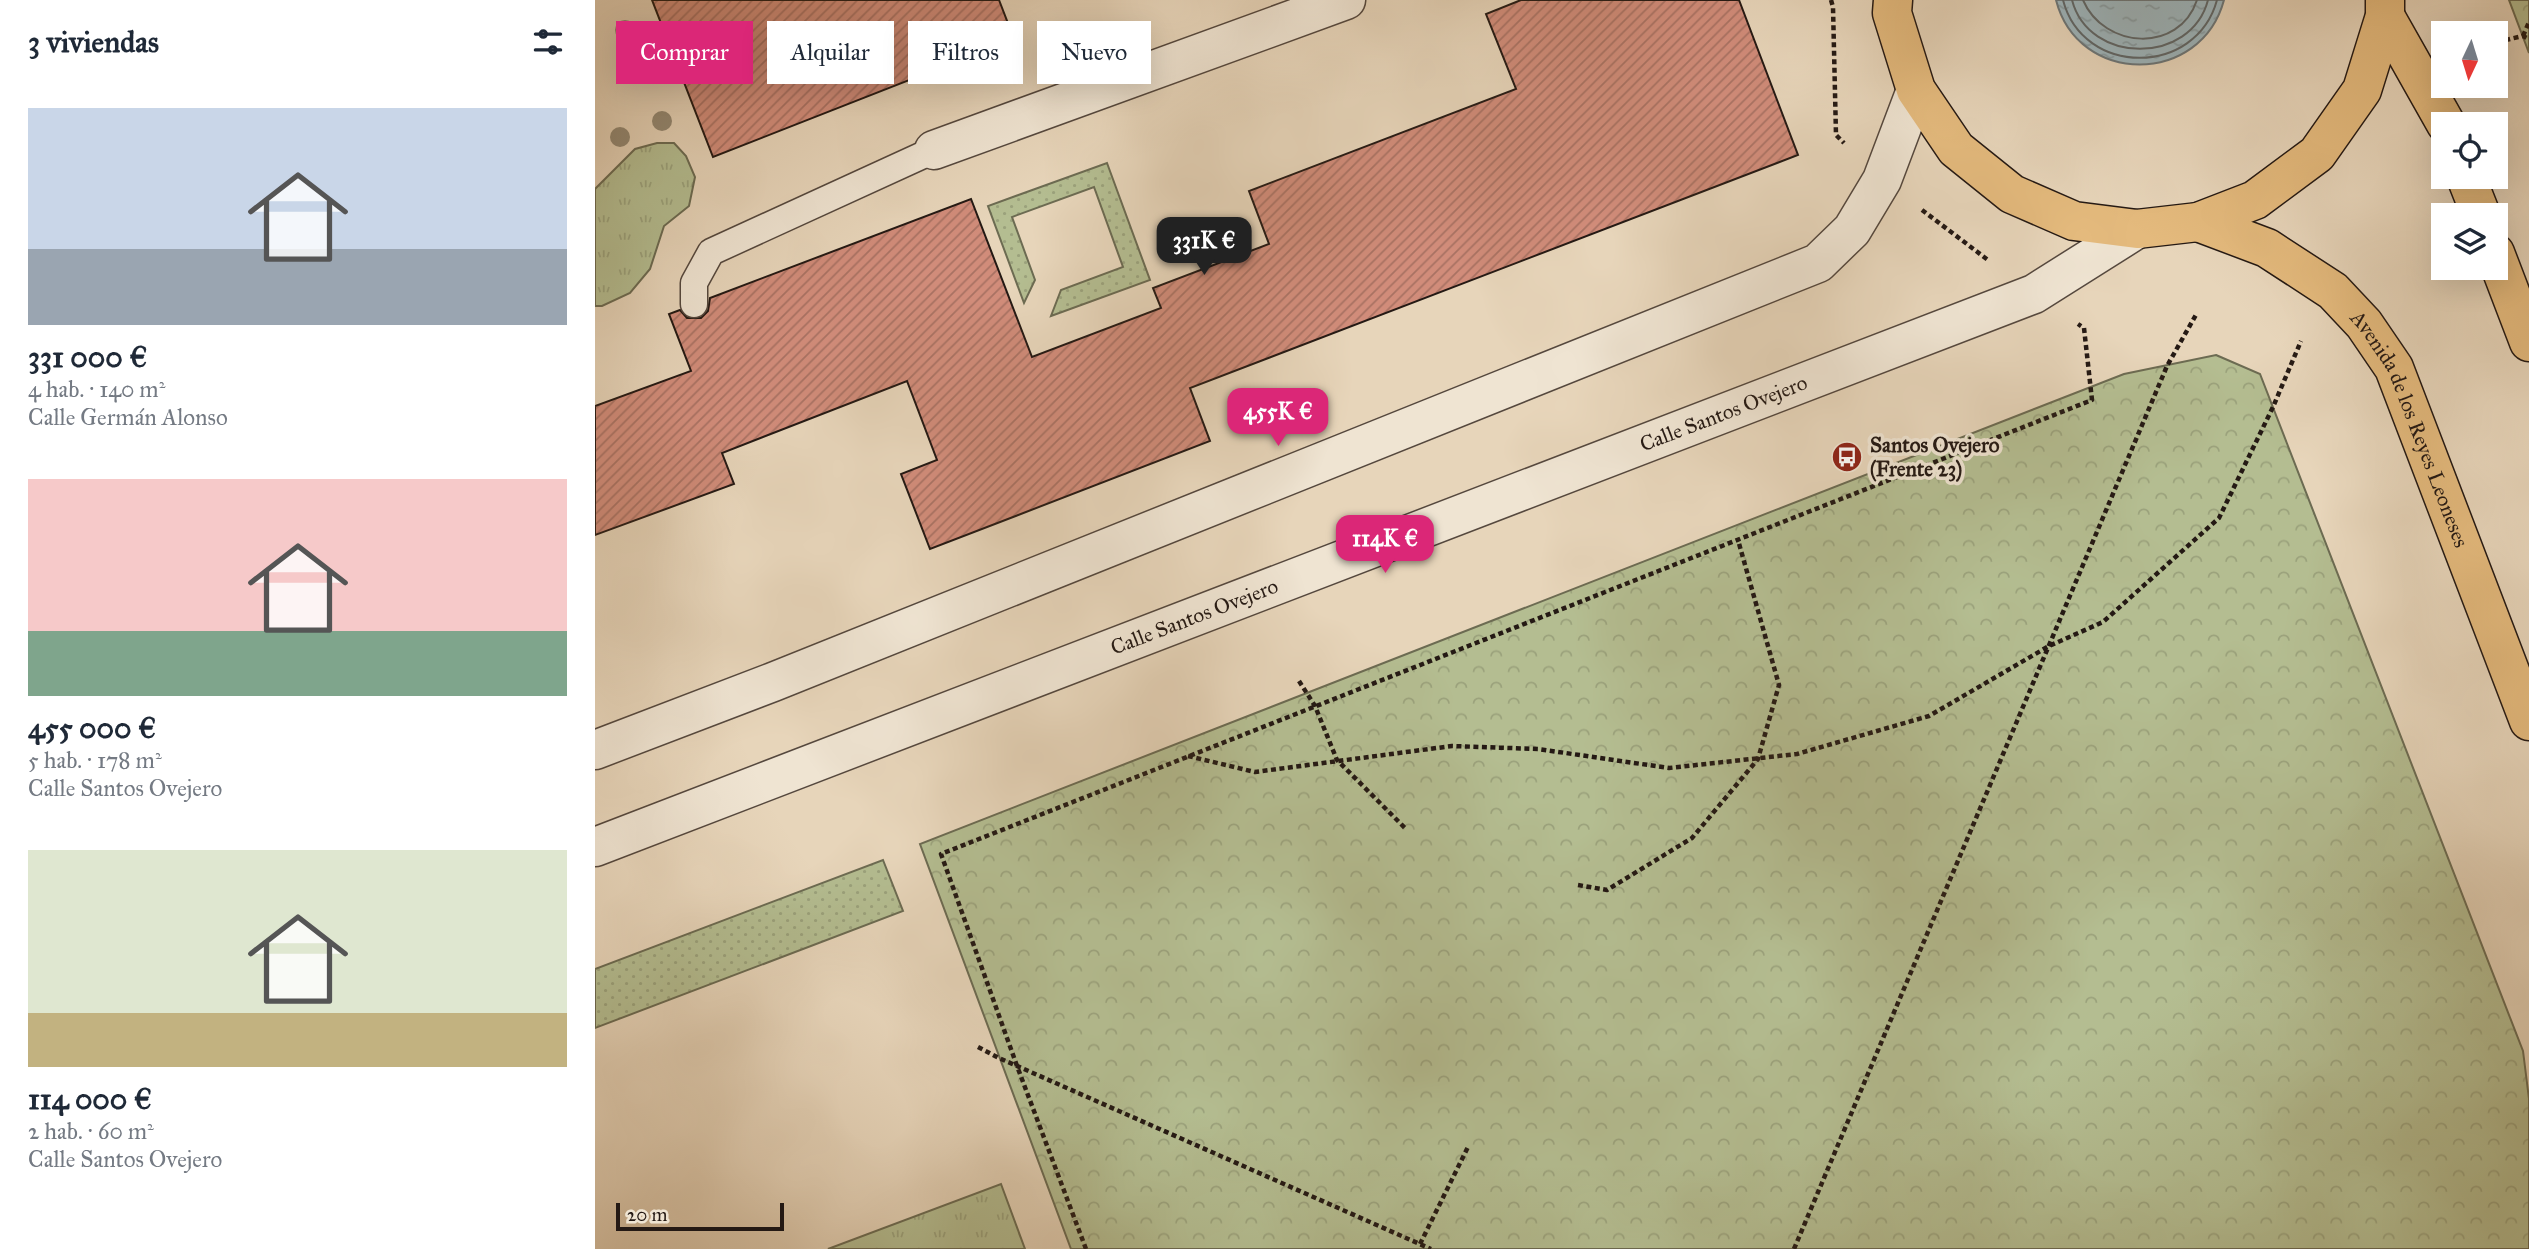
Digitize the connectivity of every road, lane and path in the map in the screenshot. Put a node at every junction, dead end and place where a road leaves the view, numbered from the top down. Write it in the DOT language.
graph roads {
  1 [pos="1346,0"];
  2 [pos="1831,0"];
  3 [pos="1893,0"];
  4 [pos="2385,8"];
  5 [pos="2529,22"];
  6 [pos="2522,36"];
  7 [pos="2508,39"];
  8 [pos="2529,39"];
  9 [pos="1916,90"];
  10 [pos="2440,112"];
  11 [pos="1836,135"];
  12 [pos="934,150"];
  13 [pos="1914,204"];
  14 [pos="2198,222"];
  15 [pos="2137,229"];
  16 [pos="1998,267"];
  17 [pos="2505,280"];
  18 [pos="694,304"];
  19 [pos="2197,313"];
  20 [pos="2084,328"];
  21 [pos="2301,341"];
  22 [pos="2529,342"];
  23 [pos="1738,540"];
  24 [pos="2049,646"];
  25 [pos="1299,681"];
  26 [pos="1315,706"];
  27 [pos="2529,720"];
  28 [pos="595,750"];
  29 [pos="1188,756"];
  30 [pos="1758,759"];
  31 [pos="1337,760"];
  32 [pos="1406,829"];
  33 [pos="595,847"];
  34 [pos="1578,885"];
  35 [pos="978,1047"];
  36 [pos="1017,1066"];
  37 [pos="1469,1145"];
  38 [pos="1420,1244"];
  39 [pos="1086,1249"];
  40 [pos="1431,1249"];
  41 [pos="1794,1249"];
  1 -- 12 [label="street"];
  2 -- 11 [label="path"];
  3 -- 9 [label="main road"];
  4 -- 10 [label="main road"];
  4 -- 14 [label="main road"];
  5 -- 6 [label="path"];
  6 -- 7 [label="path"];
  6 -- 8 [label="path"];
  9 -- 15 [label="main road"];
  9 -- 28 [label="street"];
  12 -- 18 [label="lane"];
  13 -- 16 [label="path"];
  14 -- 15 [label="main road"];
  14 -- 27 [label="main road, Avenida de los Reyes Leoneses"];
  15 -- 33 [label="street, Calle Santos Ovejero"];
  17 -- 22 [label="main road"];
  19 -- 24 [label="path"];
  20 -- 23 [label="path"];
  21 -- 24 [label="path"];
  23 -- 26 [label="path"];
  23 -- 30 [label="path"];
  24 -- 30 [label="path"];
  24 -- 41 [label="path"];
  25 -- 26 [label="path"];
  26 -- 29 [label="path"];
  26 -- 31 [label="path"];
  29 -- 31 [label="path"];
  29 -- 36 [label="path"];
  30 -- 31 [label="path"];
  30 -- 34 [label="path"];
  31 -- 32 [label="path"];
  35 -- 36 [label="path"];
  36 -- 38 [label="path"];
  36 -- 39 [label="path"];
  37 -- 38 [label="path"];
  38 -- 40 [label="path"];
}
